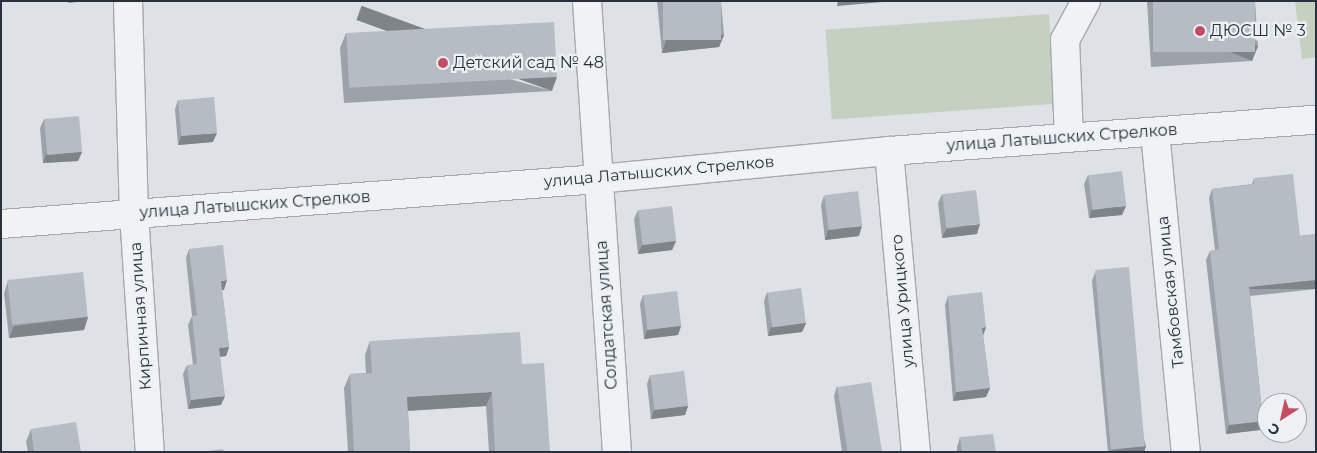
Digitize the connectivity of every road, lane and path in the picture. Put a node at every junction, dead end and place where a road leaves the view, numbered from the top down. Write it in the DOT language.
graph roads {
  1 [pos="128,1"];
  2 [pos="587,1"];
  3 [pos="1086,1"];
  4 [pos="1316,120"];
  5 [pos="1155,132"];
  6 [pos="1069,138"];
  7 [pos="889,151"];
  8 [pos="598,179"];
  9 [pos="134,214"];
  10 [pos="1,224"];
  11 [pos="150,452"];
  12 [pos="617,452"];
  13 [pos="916,452"];
  14 [pos="1186,452"];
  1 -- 9 [label="street, Кирпичная улица"];
  2 -- 8 [label="street, Солдатская улица"];
  3 -- 6 [label="street"];
  4 -- 5 [label="street, улица Латышских Стрелков"];
  5 -- 6 [label="street, улица Латышских Стрелков"];
  5 -- 14 [label="street, Тамбовская улица"];
  6 -- 7 [label="street, улица Латышских Стрелков"];
  7 -- 8 [label="street, улица Латышских Стрелков"];
  7 -- 13 [label="street, улица Урицкого"];
  8 -- 9 [label="street, улица Латышских Стрелков"];
  8 -- 12 [label="street, Солдатская улица"];
  9 -- 10 [label="street, улица Латышских Стрелков"];
  9 -- 11 [label="street, Кирпичная улица"];
}
